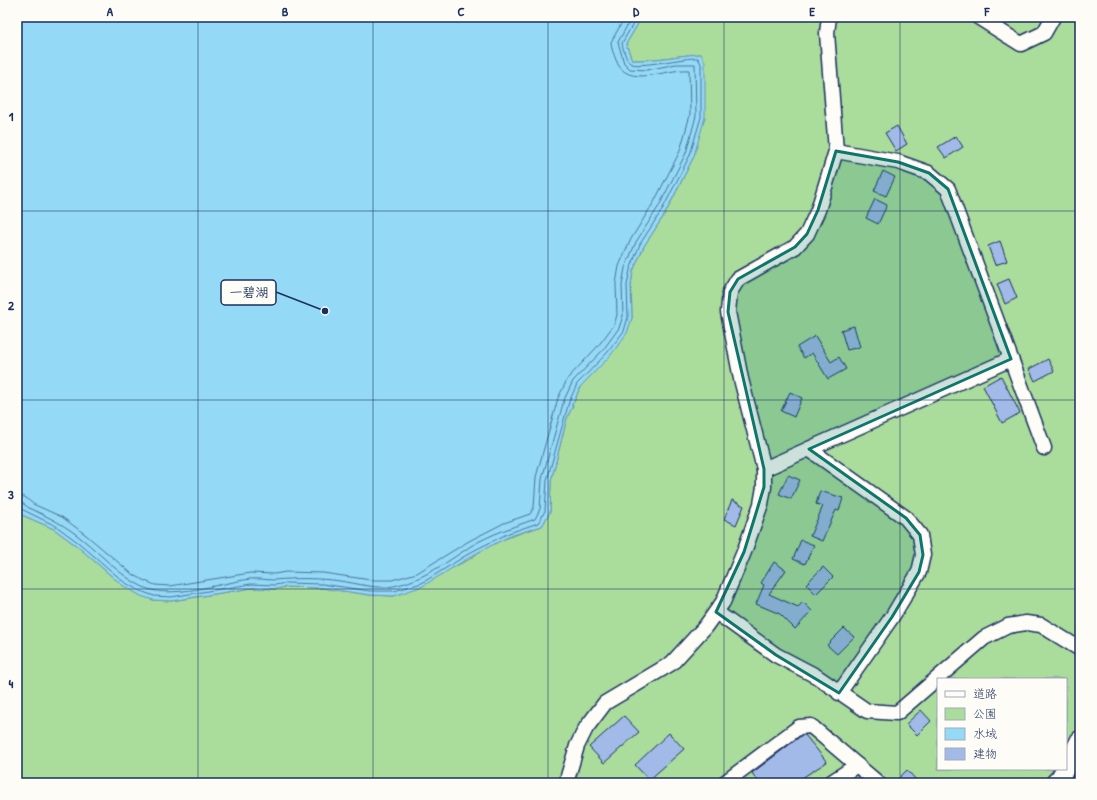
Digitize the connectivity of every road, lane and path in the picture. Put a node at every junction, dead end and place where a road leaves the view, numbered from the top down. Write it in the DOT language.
graph roads {
  1 [pos="829,17"];
  2 [pos="978,17"];
  3 [pos="1053,17"];
  4 [pos="836,151"];
  5 [pos="1011,359"];
  6 [pos="1044,448"];
  7 [pos="809,449"];
  8 [pos="764,469"];
  9 [pos="716,612"];
  10 [pos="1080,649"];
  11 [pos="938,678"];
  12 [pos="937,679"];
  13 [pos="839,693"];
  14 [pos="1080,740"];
  15 [pos="857,765"];
  16 [pos="1067,766"];
  17 [pos="566,783"];
  18 [pos="724,783"];
  19 [pos="830,783"];
  20 [pos="878,783"];
  1 -- 4 [label="street"];
  2 -- 3 [label="street"];
  4 -- 5 [label="street"];
  4 -- 8 [label="street"];
  5 -- 6 [label="street"];
  5 -- 7 [label="street"];
  7 -- 8 [label="street"];
  7 -- 13 [label="street"];
  8 -- 9 [label="street"];
  9 -- 13 [label="street"];
  9 -- 17 [label="street"];
  10 -- 11 [label="street"];
  12 -- 13 [label="street"];
  14 -- 16 [label="street"];
  15 -- 18 [label="street"];
  15 -- 19 [label="street"];
  15 -- 20 [label="street"];
}
